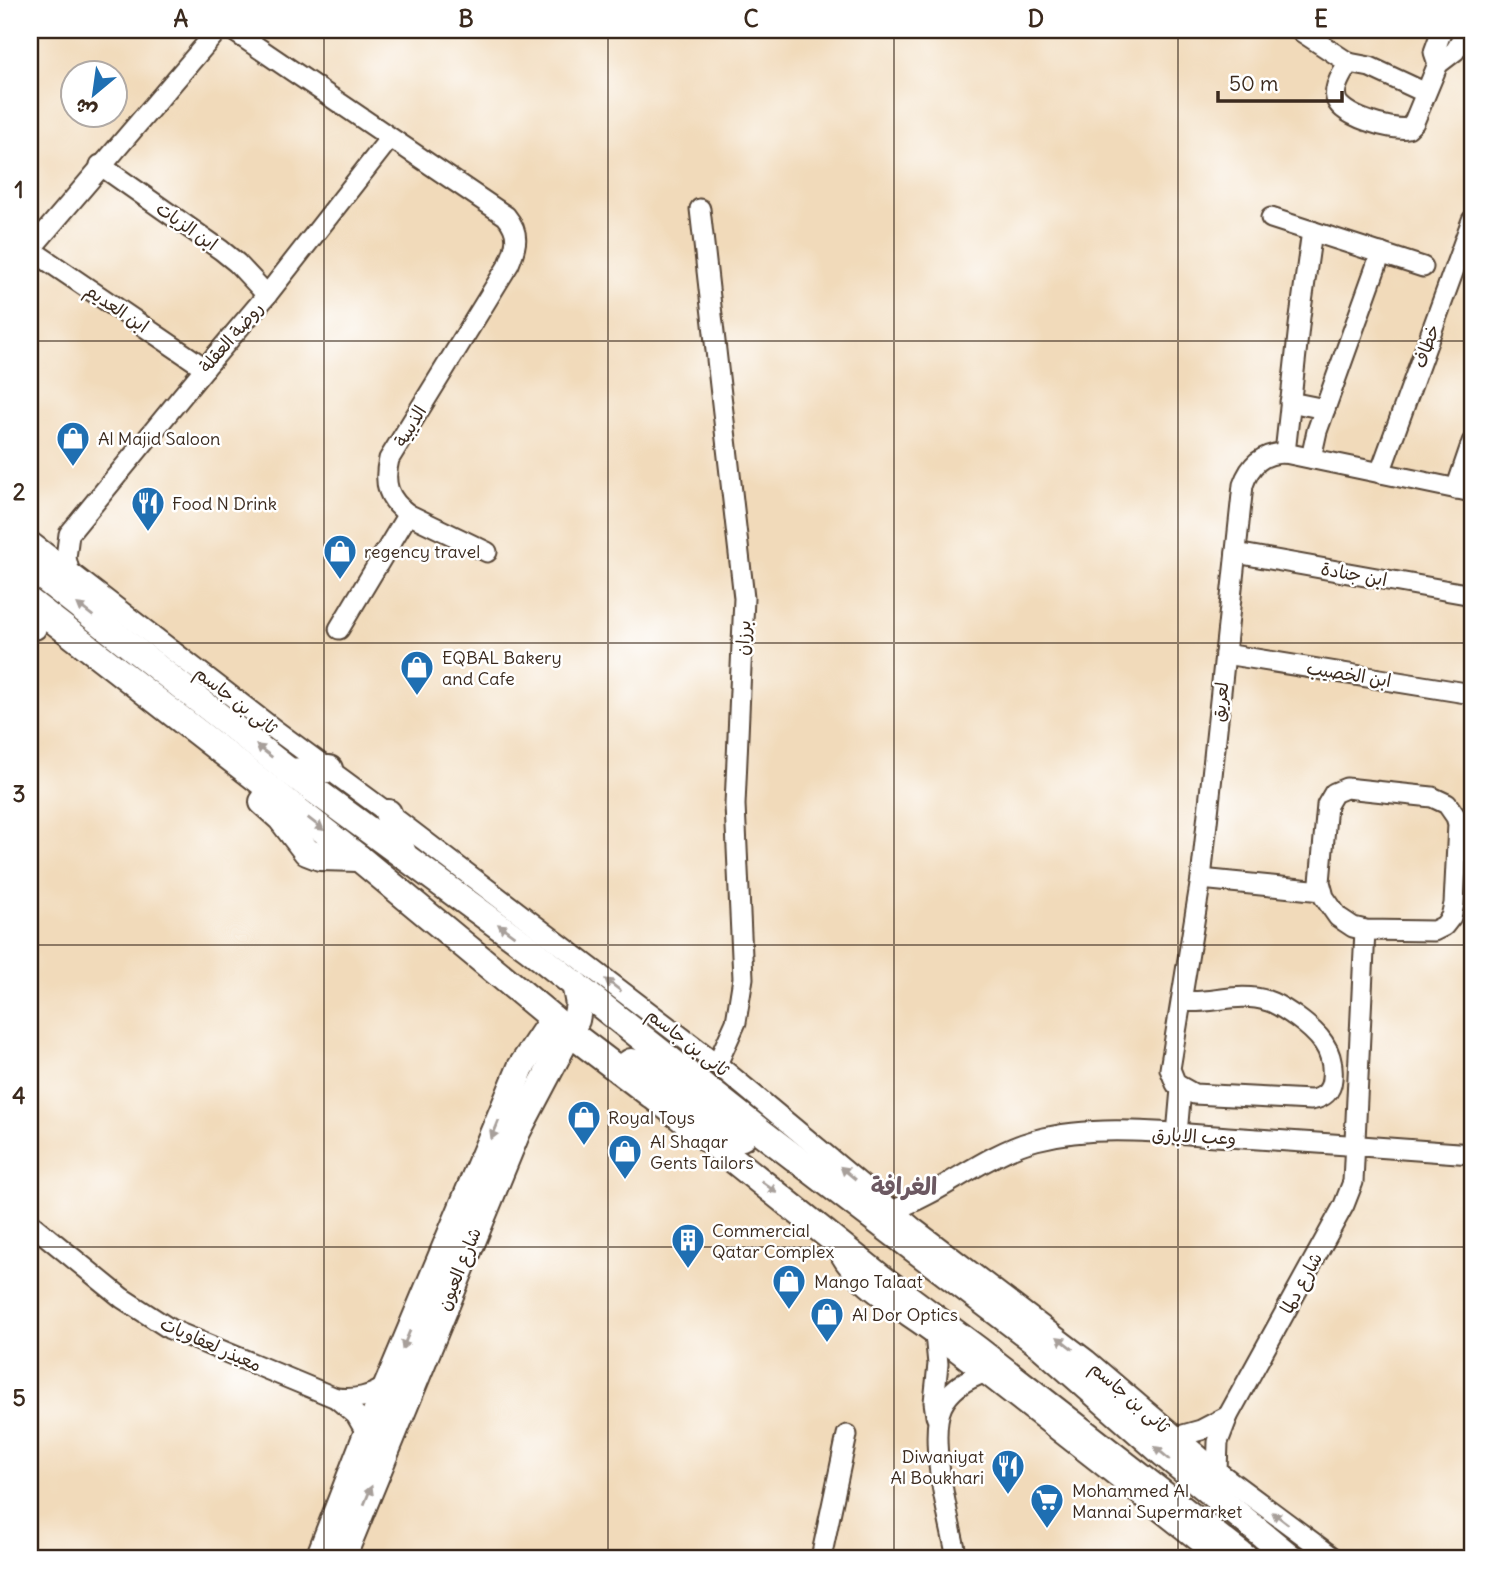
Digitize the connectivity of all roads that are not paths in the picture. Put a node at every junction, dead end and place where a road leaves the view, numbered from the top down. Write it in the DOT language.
graph roads {
  1 [pos="218,30"];
  2 [pos="232,30"];
  3 [pos="1442,30"];
  4 [pos="1468,30"];
  5 [pos="1303,32"];
  6 [pos="1349,63"];
  7 [pos="1438,64"];
  8 [pos="1426,93"];
  9 [pos="390,138"];
  10 [pos="100,165"];
  11 [pos="700,209"];
  12 [pos="1271,218"];
  13 [pos="1472,220"];
  14 [pos="1312,231"];
  15 [pos="30,249"];
  16 [pos="1381,253"];
  17 [pos="1423,267"];
  18 [pos="267,295"];
  19 [pos="205,368"];
  20 [pos="1290,402"];
  21 [pos="1325,409"];
  22 [pos="1472,442"];
  23 [pos="1285,453"];
  24 [pos="1311,458"];
  25 [pos="1380,472"];
  26 [pos="1464,491"];
  27 [pos="408,514"];
  28 [pos="69,534"];
  29 [pos="30,540"];
  30 [pos="487,552"];
  31 [pos="1236,553"];
  32 [pos="30,567"];
  33 [pos="69,570"];
  34 [pos="1472,595"];
  35 [pos="30,602"];
  36 [pos="32,627"];
  37 [pos="339,629"];
  38 [pos="1225,654"];
  39 [pos="1472,694"];
  40 [pos="329,769"];
  41 [pos="290,772"];
  42 [pos="388,813"];
  43 [pos="404,856"];
  44 [pos="359,858"];
  45 [pos="1201,879"];
  46 [pos="397,888"];
  47 [pos="1322,891"];
  48 [pos="1365,930"];
  49 [pos="530,948"];
  50 [pos="472,953"];
  51 [pos="575,984"];
  52 [pos="1181,1001"];
  53 [pos="566,1021"];
  54 [pos="1359,1053"];
  55 [pos="1331,1054"];
  56 [pos="610,1062"];
  57 [pos="717,1064"];
  58 [pos="530,1077"];
  59 [pos="1181,1089"];
  60 [pos="1177,1134"];
  61 [pos="743,1137"];
  62 [pos="1356,1145"];
  63 [pos="1472,1154"];
  64 [pos="928,1193"];
  65 [pos="893,1210"];
  66 [pos="30,1223"];
  67 [pos="915,1229"];
  68 [pos="833,1238"];
  69 [pos="961,1283"];
  70 [pos="934,1334"];
  71 [pos="984,1373"];
  72 [pos="387,1386"];
  73 [pos="336,1398"];
  74 [pos="1104,1403"];
  75 [pos="1138,1403"];
  76 [pos="1228,1416"];
  77 [pos="938,1421"];
  78 [pos="367,1434"];
  79 [pos="847,1435"];
  80 [pos="1176,1437"];
  81 [pos="1217,1471"];
  82 [pos="319,1558"];
  83 [pos="342,1558"];
  84 [pos="821,1558"];
  85 [pos="957,1558"];
  86 [pos="1219,1558"];
  87 [pos="1245,1558"];
  88 [pos="1291,1558"];
  89 [pos="1334,1558"];
  1 -- 10 [label="street"];
  2 -- 9 [label="street"];
  3 -- 7 [label="street"];
  4 -- 7 [label="street"];
  5 -- 6 [label="street"];
  6 -- 8 [label="street"];
  6 -- 8 [label="street"];
  7 -- 8 [label="street"];
  9 -- 18 [label="street, روضة العقلة"];
  9 -- 27 [label="street, الذيبية"];
  10 -- 15 [label="street"];
  10 -- 18 [label="street, ابن الزيات"];
  11 -- 57 [label="street, برزان"];
  12 -- 14 [label="street"];
  13 -- 25 [label="street, خطاف"];
  14 -- 16 [label="street"];
  14 -- 20 [label="street"];
  15 -- 19 [label="street, ابن العديم"];
  16 -- 17 [label="street"];
  16 -- 21 [label="street"];
  18 -- 19 [label="street, روضة العقلة"];
  19 -- 28 [label="street, روضة العقلة"];
  20 -- 21 [label="street"];
  20 -- 23 [label="street"];
  21 -- 24 [label="street"];
  22 -- 26 [label="street"];
  23 -- 24 [label="street"];
  23 -- 31 [label="street, لعريق"];
  24 -- 25 [label="street"];
  25 -- 26 [label="street"];
  27 -- 30 [label="street, الذيبية"];
  27 -- 37 [label="street"];
  28 -- 29 [label="street"];
  28 -- 33 [label="street"];
  29 -- 33 [label="street, ثانى بن جاسم"];
  31 -- 34 [label="street, ابن جنادة"];
  31 -- 38 [label="street, لعريق"];
  41 -- 32 [label="main road, ثانى بن جاسم, one-way"];
  33 -- 40 [label="street, ثانى بن جاسم"];
  35 -- 44 [label="main road, one-way"];
  36 -- 44 [label="main road"];
  38 -- 39 [label="street, ابن الخصيب"];
  38 -- 45 [label="street, لعريق"];
  40 -- 41 [label="main road"];
  40 -- 42 [label="street, ثانى بن جاسم"];
  41 -- 43 [label="main road, ثانى بن جاسم"];
  42 -- 43 [label="main road"];
  57 -- 42 [label="street, ثانى بن جاسم, one-way"];
  49 -- 43 [label="main road, ثانى بن جاسم, one-way"];
  44 -- 46 [label="main road"];
  45 -- 47 [label="street"];
  45 -- 52 [label="street, لعريق"];
  46 -- 50 [label="main road"];
  46 -- 58 [label="main road"];
  47 -- 48 [label="street"];
  47 -- 48 [label="street"];
  48 -- 54 [label="street, شارع دلما"];
  49 -- 50 [label="main road"];
  49 -- 51 [label="main road, ثانى بن جاسم"];
  50 -- 53 [label="main road"];
  51 -- 53 [label="main road"];
  51 -- 69 [label="main road, ثانى بن جاسم"];
  52 -- 55 [label="street"];
  52 -- 59 [label="street, لعريق"];
  53 -- 56 [label="main road"];
  53 -- 58 [label="main road, شارع العيون"];
  53 -- 61 [label="main road"];
  54 -- 55 [label="street"];
  54 -- 62 [label="street, شارع دلما"];
  55 -- 59 [label="street"];
  56 -- 58 [label="main road"];
  56 -- 61 [label="main road"];
  56 -- 68 [label="main road, one-way"];
  65 -- 57 [label="street, ثانى بن جاسم, one-way"];
  58 -- 72 [label="main road, شارع العيون, one-way"];
  83 -- 58 [label="main road, شارع العيون, one-way"];
  59 -- 60 [label="street"];
  60 -- 62 [label="street, وعب الابارق"];
  60 -- 64 [label="street, وعب الابارق"];
  61 -- 69 [label="main road"];
  62 -- 63 [label="street, وعب الابارق"];
  62 -- 76 [label="street, شارع دلما"];
  64 -- 65 [label="street, وعب الابارق"];
  64 -- 67 [label="street"];
  65 -- 67 [label="street, ثانى بن جاسم"];
  66 -- 73 [label="street, معيذر لعفاويات"];
  75 -- 67 [label="street, ثانى بن جاسم, one-way"];
  68 -- 70 [label="street"];
  68 -- 87 [label="main road"];
  69 -- 74 [label="main road, ثانى بن جاسم"];
  70 -- 71 [label="street"];
  70 -- 77 [label="street"];
  71 -- 77 [label="street"];
  71 -- 86 [label="street"];
  72 -- 73 [label="street, معيذر لعفاويات"];
  72 -- 78 [label="main road, شارع العيون"];
  73 -- 78 [label="street, معيذر لعفاويات"];
  74 -- 75 [label="main road"];
  88 -- 74 [label="main road, ثانى بن جاسم, one-way"];
  75 -- 80 [label="street, ثانى بن جاسم"];
  76 -- 80 [label="street"];
  76 -- 81 [label="street, شارع دلما"];
  77 -- 85 [label="street"];
  78 -- 82 [label="main road, شارع العيون"];
  79 -- 84 [label="street"];
  80 -- 81 [label="street, ثانى بن جاسم"];
  89 -- 81 [label="street, ثانى بن جاسم, one-way"];
}
